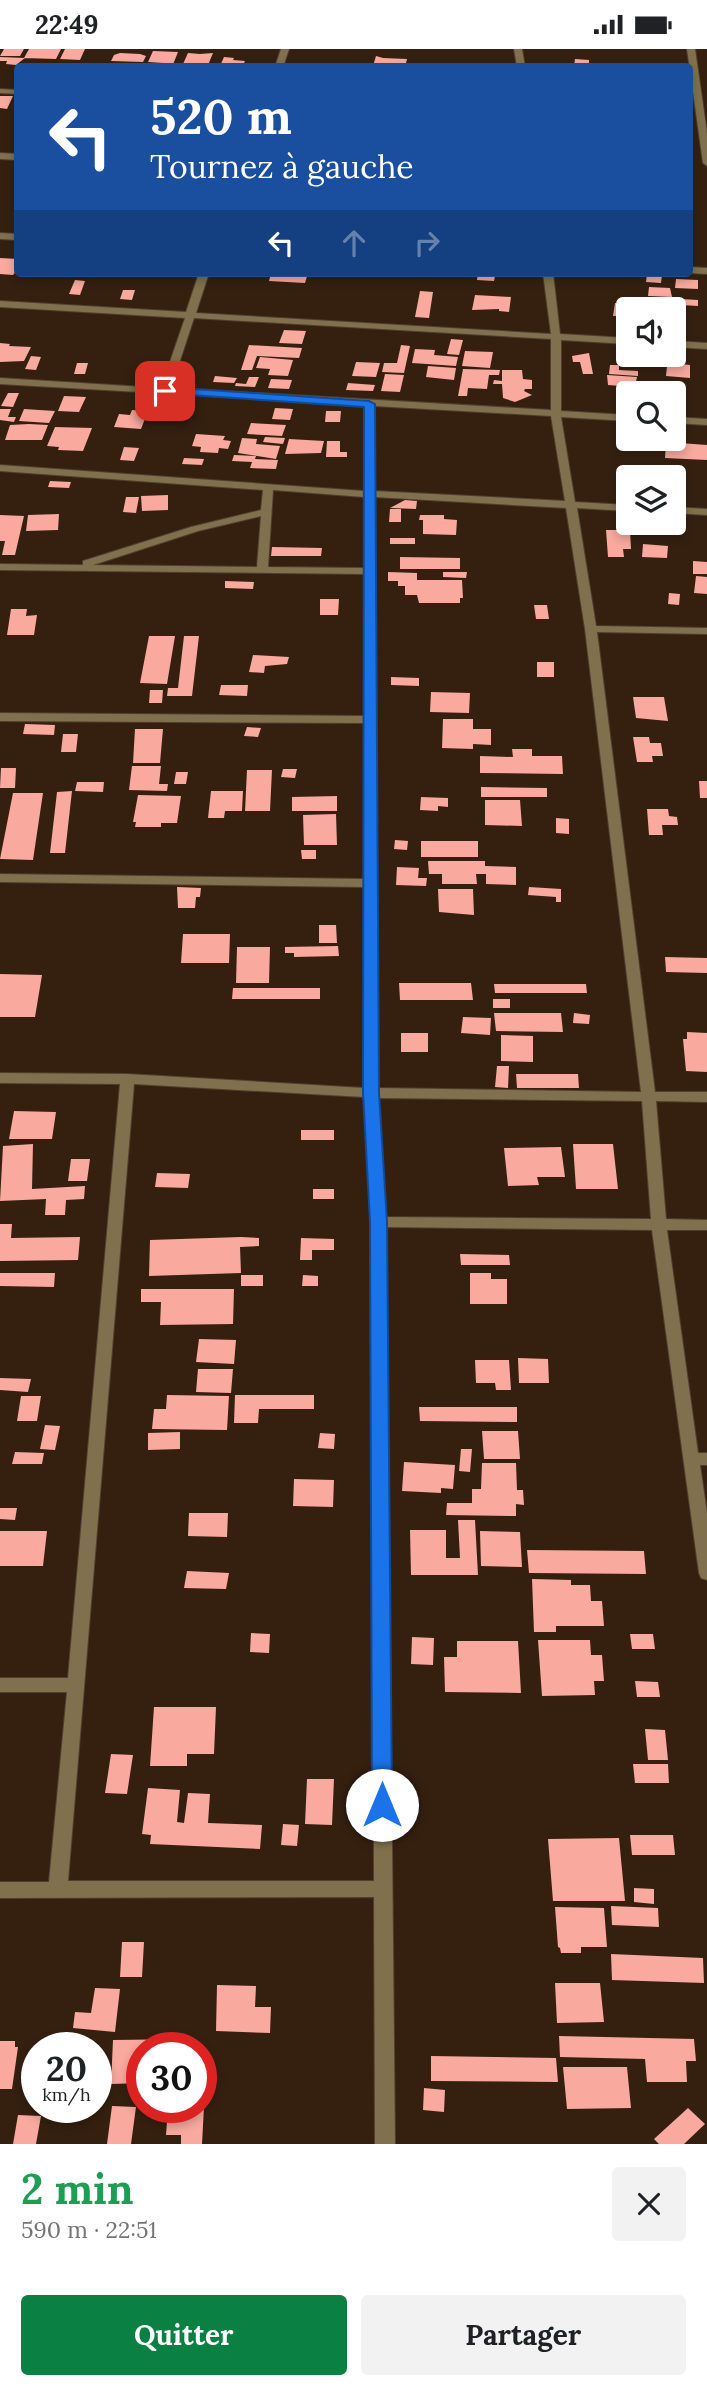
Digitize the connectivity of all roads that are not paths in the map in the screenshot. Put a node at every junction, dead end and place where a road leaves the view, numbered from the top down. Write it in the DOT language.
graph roads {
  1 [pos="693,63"];
  2 [pos="707,163"];
  3 [pos="203,277"];
  4 [pos="548,277"];
  5 [pos="0,304"];
  6 [pos="191,313"];
  7 [pos="556,337"];
  8 [pos="616,340"];
  9 [pos="686,345"];
  10 [pos="707,346"];
  11 [pos="0,381"];
  12 [pos="165,391"];
  13 [pos="369,404"];
  14 [pos="556,415"];
  15 [pos="616,418"];
  16 [pos="686,421"];
  17 [pos="707,422"];
  18 [pos="0,468"];
  19 [pos="268,488"];
  20 [pos="368,495"];
  21 [pos="570,505"];
  22 [pos="616,507"];
  23 [pos="686,511"];
  24 [pos="266,512"];
  25 [pos="707,512"];
  26 [pos="0,567"];
  27 [pos="76,567"];
  28 [pos="262,570"];
  29 [pos="369,571"];
  30 [pos="591,629"];
  31 [pos="707,631"];
  32 [pos="0,717"];
  33 [pos="370,720"];
  34 [pos="0,878"];
  35 [pos="371,883"];
  36 [pos="0,1078"];
  37 [pos="127,1079"];
  38 [pos="371,1093"];
  39 [pos="649,1096"];
  40 [pos="707,1097"];
  41 [pos="379,1222"];
  42 [pos="707,1224"];
  43 [pos="659,1225"];
  44 [pos="690,1459"];
  45 [pos="707,1459"];
  46 [pos="707,1573"];
  47 [pos="0,1685"];
  48 [pos="74,1685"];
  49 [pos="58,1889"];
  50 [pos="382,1889"];
  51 [pos="0,1890"];
  52 [pos="385,2144"];
  1 -- 2 [label="street"];
  3 -- 6 [label="street"];
  4 -- 7 [label="street"];
  5 -- 6 [label="street"];
  6 -- 7 [label="street"];
  6 -- 12 [label="street"];
  7 -- 8 [label="street"];
  7 -- 14 [label="street"];
  9 -- 10 [label="street"];
  11 -- 12 [label="street"];
  12 -- 13 [label="street"];
  13 -- 14 [label="street"];
  13 -- 20 [label="street"];
  14 -- 15 [label="street"];
  14 -- 21 [label="street"];
  16 -- 17 [label="street"];
  18 -- 19 [label="street"];
  19 -- 20 [label="street"];
  19 -- 24 [label="street"];
  20 -- 21 [label="street"];
  20 -- 29 [label="street"];
  21 -- 22 [label="street"];
  21 -- 30 [label="street"];
  23 -- 25 [label="street"];
  24 -- 27 [label="street"];
  24 -- 28 [label="street"];
  26 -- 27 [label="street"];
  27 -- 28 [label="street"];
  28 -- 29 [label="street"];
  29 -- 33 [label="street"];
  30 -- 31 [label="street"];
  30 -- 39 [label="street"];
  32 -- 33 [label="street"];
  33 -- 35 [label="street"];
  34 -- 35 [label="street"];
  35 -- 38 [label="street"];
  36 -- 37 [label="street"];
  37 -- 38 [label="street"];
  37 -- 48 [label="street"];
  38 -- 39 [label="street"];
  38 -- 41 [label="street"];
  39 -- 40 [label="street"];
  39 -- 43 [label="street"];
  41 -- 43 [label="street"];
  41 -- 50 [label="street"];
  42 -- 43 [label="street"];
  43 -- 44 [label="street"];
  44 -- 45 [label="street"];
  44 -- 46 [label="street"];
  47 -- 48 [label="street"];
  48 -- 49 [label="street"];
  49 -- 50 [label="street"];
  49 -- 51 [label="street"];
  50 -- 52 [label="street"];
}
